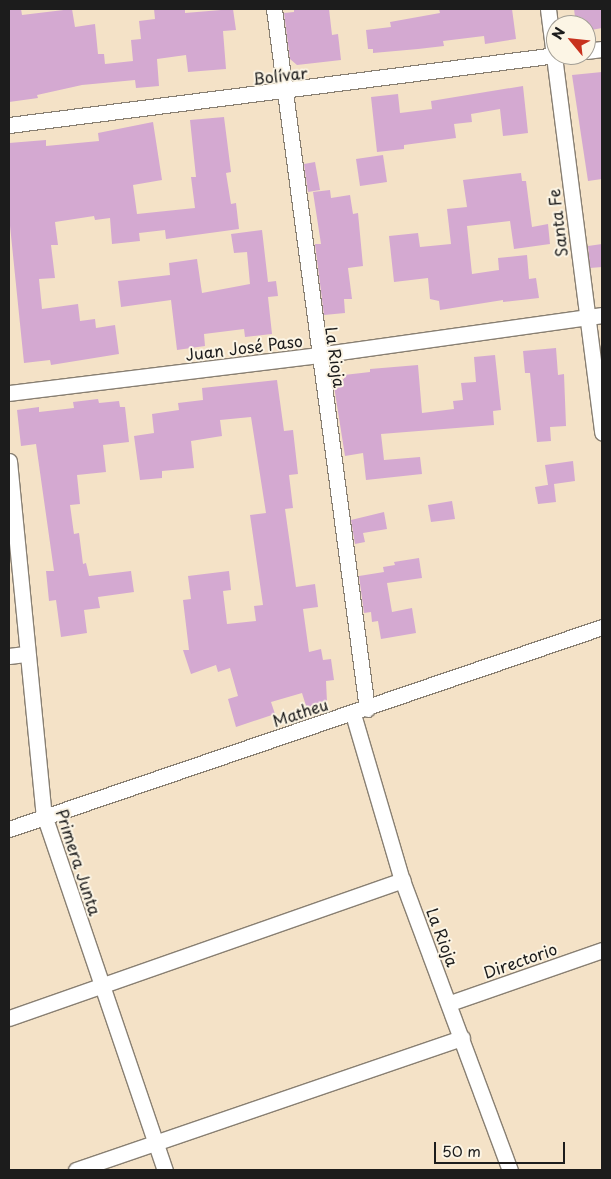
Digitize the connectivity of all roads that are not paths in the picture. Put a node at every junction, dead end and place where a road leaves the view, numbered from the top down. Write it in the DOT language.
graph roads {
  1 [pos="274,9"];
  2 [pos="546,56"];
  3 [pos="556,65"];
  4 [pos="285,92"];
  5 [pos="9,125"];
  6 [pos="602,316"];
  7 [pos="586,317"];
  8 [pos="318,355"];
  9 [pos="9,393"];
  10 [pos="602,433"];
  11 [pos="9,461"];
  12 [pos="602,627"];
  13 [pos="26,654"];
  14 [pos="9,656"];
  15 [pos="360,711"];
  16 [pos="44,815"];
  17 [pos="9,828"];
  18 [pos="402,880"];
  19 [pos="602,950"];
  20 [pos="101,985"];
  21 [pos="450,1003"];
  22 [pos="9,1018"];
  23 [pos="462,1038"];
  24 [pos="155,1143"];
  25 [pos="76,1170"];
  26 [pos="165,1170"];
  27 [pos="510,1170"];
  1 -- 4 [label="street, La Rioja"];
  2 -- 4 [label="street, Bolívar"];
  3 -- 7 [label="street, Santa Fe"];
  4 -- 5 [label="street, Bolívar"];
  4 -- 8 [label="street, La Rioja"];
  6 -- 7 [label="street, Juan José Paso"];
  7 -- 8 [label="street, Juan José Paso"];
  7 -- 10 [label="street, Santa Fe"];
  8 -- 9 [label="street, Juan José Paso"];
  8 -- 15 [label="street, La Rioja"];
  11 -- 13 [label="street, Primera Junta"];
  12 -- 15 [label="street, Matheu"];
  13 -- 14 [label="street"];
  13 -- 16 [label="street, Primera Junta"];
  15 -- 16 [label="street, Matheu"];
  15 -- 18 [label="street, La Rioja"];
  16 -- 17 [label="street, Matheu"];
  16 -- 20 [label="street, Primera Junta"];
  18 -- 20 [label="street"];
  18 -- 21 [label="street, La Rioja"];
  19 -- 21 [label="street, Directorio"];
  20 -- 22 [label="street"];
  20 -- 24 [label="street, Primera Junta"];
  21 -- 23 [label="street, La Rioja"];
  23 -- 24 [label="street"];
  23 -- 27 [label="street, La Rioja"];
  24 -- 25 [label="street"];
  24 -- 26 [label="street, Primera Junta"];
}
